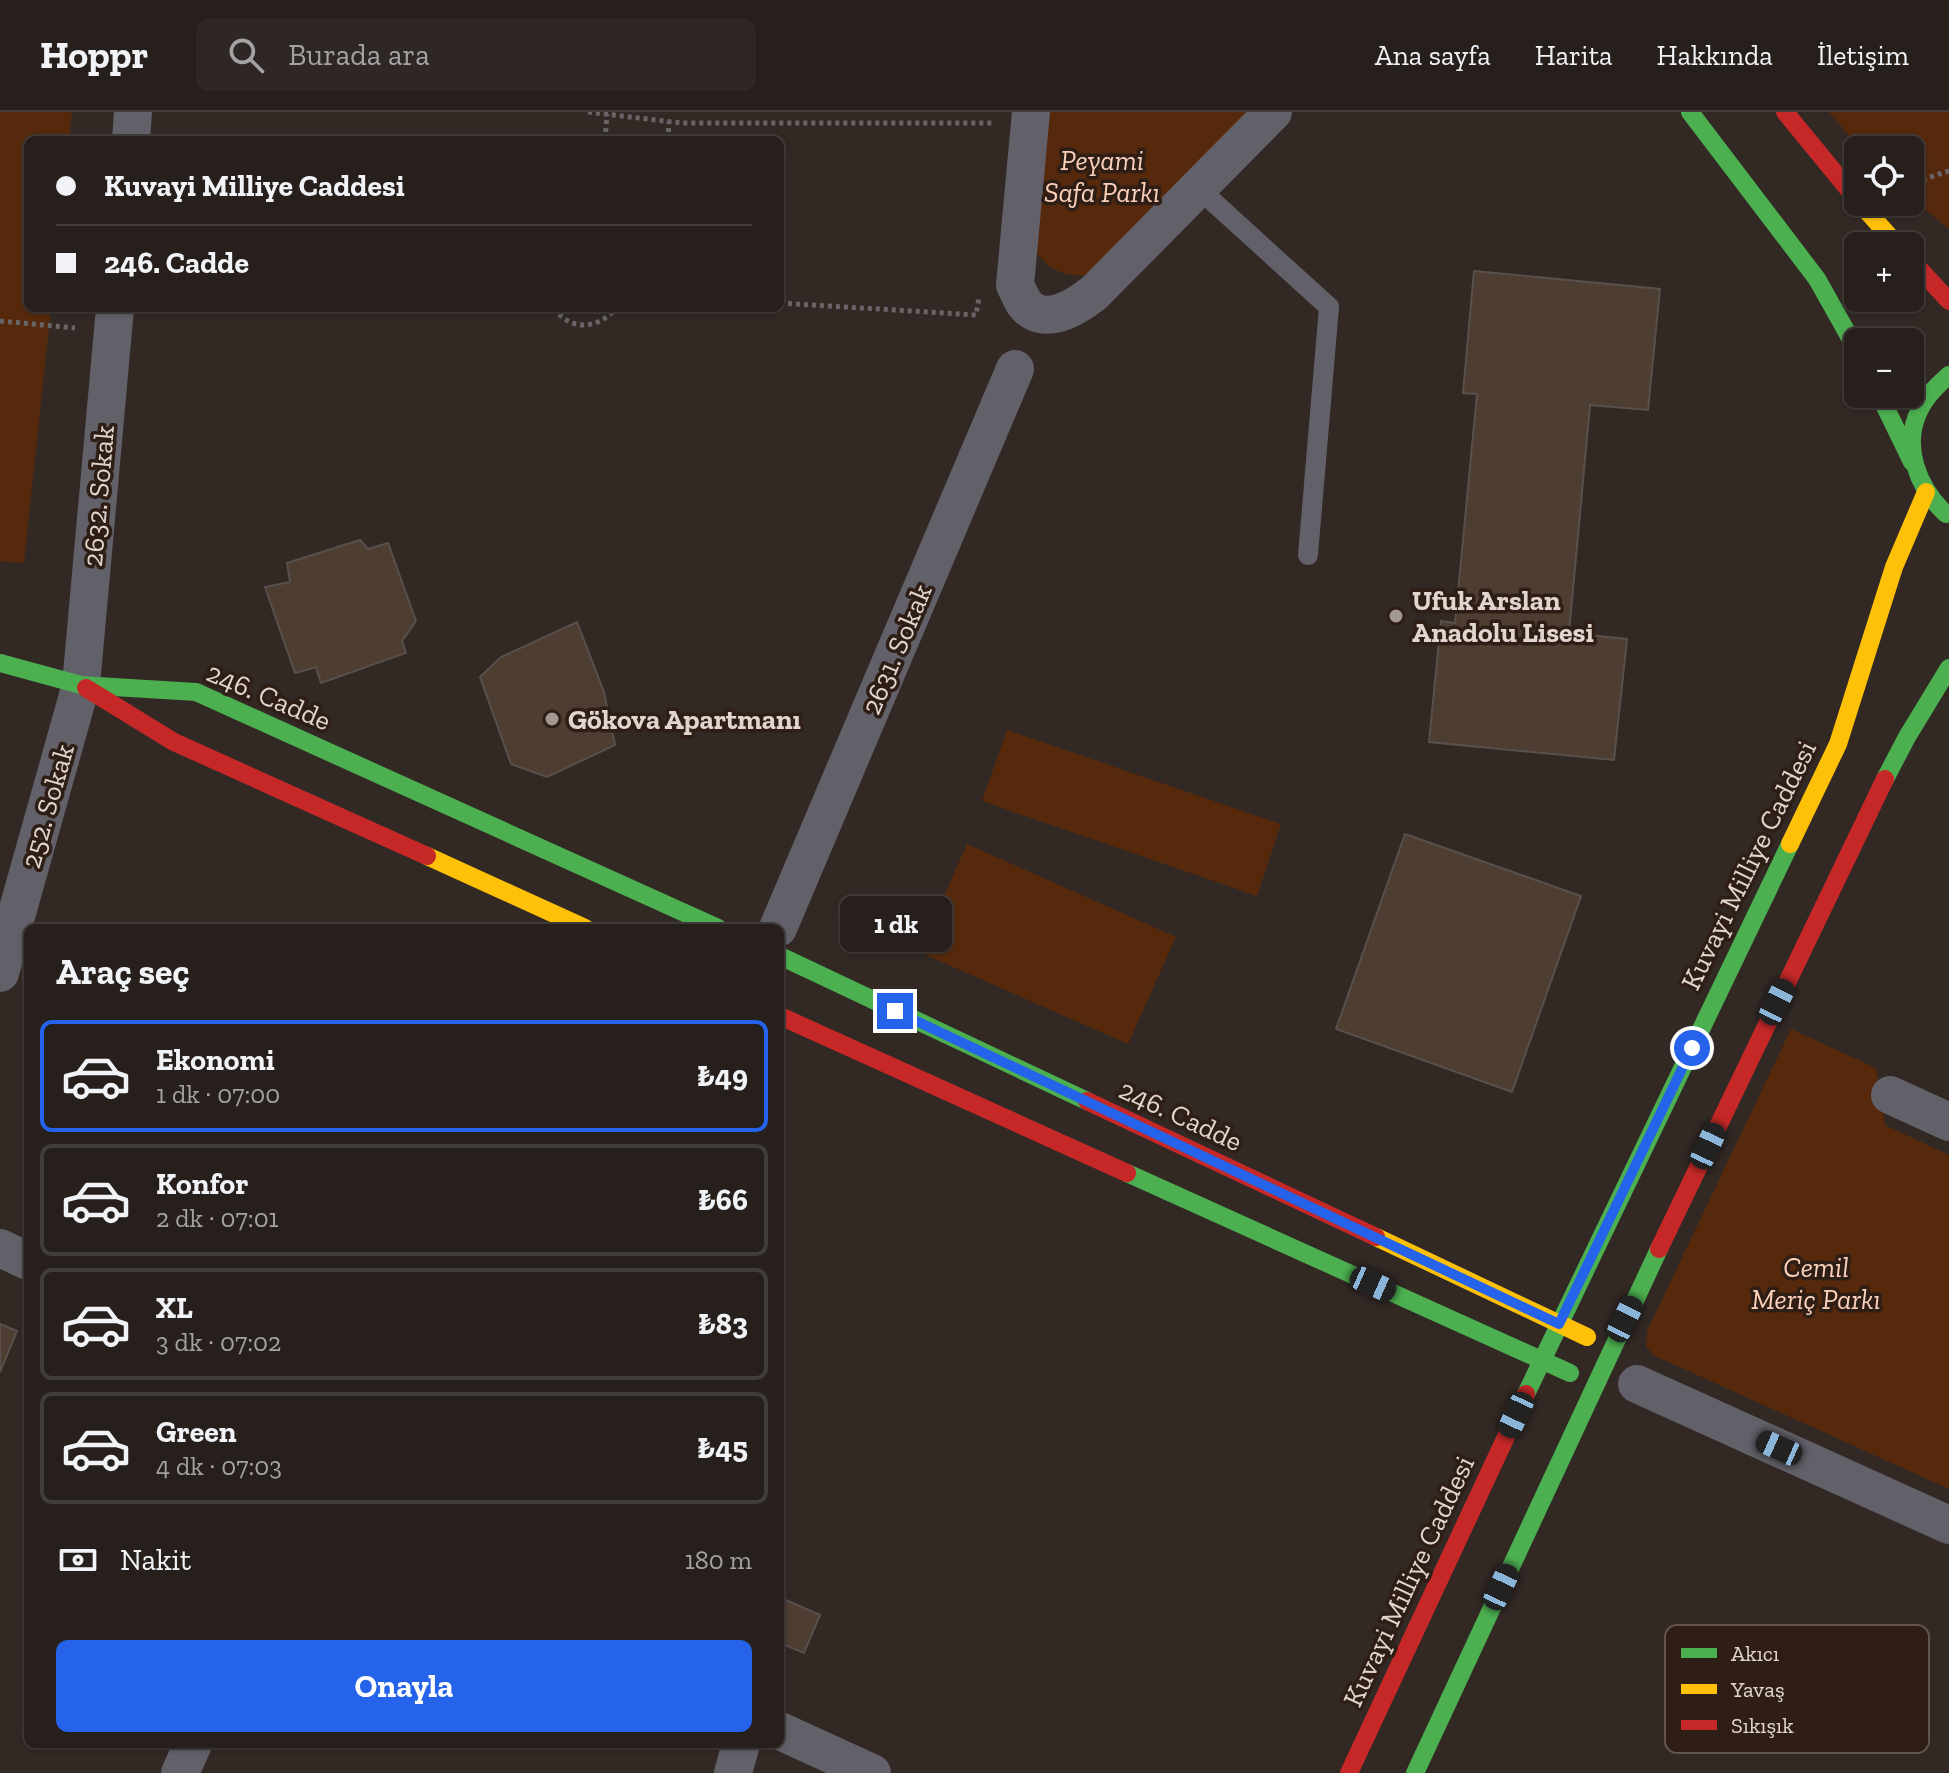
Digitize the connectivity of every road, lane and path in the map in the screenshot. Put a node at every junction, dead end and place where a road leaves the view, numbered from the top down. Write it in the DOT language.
graph roads {
  1 [pos="133,112"];
  2 [pos="588,112"];
  3 [pos="1273,112"];
  4 [pos="1690,112"];
  5 [pos="1785,112"];
  6 [pos="607,114"];
  7 [pos="1031,117"];
  8 [pos="669,122"];
  9 [pos="131,136"];
  10 [pos="605,136"];
  11 [pos="668,136"];
  12 [pos="1949,171"];
  13 [pos="1924,180"];
  14 [pos="1844,183"];
  15 [pos="1198,188"];
  16 [pos="1872,216"];
  17 [pos="1886,232"];
  18 [pos="1924,274"];
  19 [pos="1949,301"];
  20 [pos="784,303"];
  21 [pos="556,312"];
  22 [pos="612,312"];
  23 [pos="976,315"];
  24 [pos="114,320"];
  25 [pos="0,321"];
  26 [pos="1845,328"];
  27 [pos="1015,369"];
  28 [pos="1949,375"];
  29 [pos="1886,408"];
  30 [pos="1915,468"];
  31 [pos="1926,492"];
  32 [pos="1949,515"];
  33 [pos="1308,555"];
  34 [pos="0,663"];
  35 [pos="1949,668"];
  36 [pos="81,685"];
  37 [pos="576,924"];
  38 [pos="709,924"];
  39 [pos="780,924"];
  40 [pos="784,958"];
  41 [pos="0,973"];
  42 [pos="784,1018"];
  43 [pos="1890,1095"];
  44 [pos="1949,1122"];
  45 [pos="0,1248"];
  46 [pos="24,1259"];
  47 [pos="1559,1324"];
  48 [pos="1611,1348"];
  49 [pos="1542,1360"];
  50 [pos="1594,1384"];
  51 [pos="1637,1384"];
  52 [pos="1949,1525"];
  53 [pos="784,1733"];
  54 [pos="191,1748"];
  55 [pos="740,1748"];
  56 [pos="180,1773"];
  57 [pos="733,1773"];
  58 [pos="872,1773"];
  59 [pos="1349,1773"];
  60 [pos="1415,1773"];
  1 -- 9 [label="street"];
  2 -- 6 [label="path"];
  3 -- 15 [label="street"];
  4 -- 26 [label="main road"];
  5 -- 14 [label="main road"];
  6 -- 8 [label="path"];
  6 -- 10 [label="path"];
  7 -- 8 [label="path"];
  7 -- 15 [label="street"];
  8 -- 11 [label="path"];
  12 -- 13 [label="path"];
  15 -- 33 [label="lane"];
  16 -- 17 [label="main road"];
  18 -- 19 [label="main road"];
  20 -- 23 [label="path"];
  21 -- 22 [label="path"];
  24 -- 25 [label="path"];
  24 -- 36 [label="street, 2632. Sokak"];
  27 -- 39 [label="street, 2631. Sokak"];
  28 -- 30 [label="main road"];
  29 -- 30 [label="main road"];
  30 -- 31 [label="main road"];
  31 -- 32 [label="main road"];
  31 -- 47 [label="main road, Kuvayi Milliye Caddesi"];
  34 -- 36 [label="main road"];
  35 -- 48 [label="main road"];
  36 -- 37 [label="main road"];
  36 -- 38 [label="main road, 246. Cadde"];
  36 -- 41 [label="street, 252. Sokak"];
  40 -- 47 [label="main road, 246. Cadde"];
  42 -- 49 [label="main road"];
  43 -- 44 [label="street"];
  45 -- 46 [label="street"];
  47 -- 48 [label="main road, 246. Cadde"];
  47 -- 49 [label="main road, Kuvayi Milliye Caddesi"];
  48 -- 50 [label="main road"];
  48 -- 51 [label="street"];
  49 -- 50 [label="main road"];
  49 -- 59 [label="main road, Kuvayi Milliye Caddesi"];
  50 -- 51 [label="street"];
  50 -- 60 [label="main road"];
  51 -- 52 [label="street"];
  53 -- 58 [label="street"];
  54 -- 56 [label="street"];
  55 -- 57 [label="street"];
}
